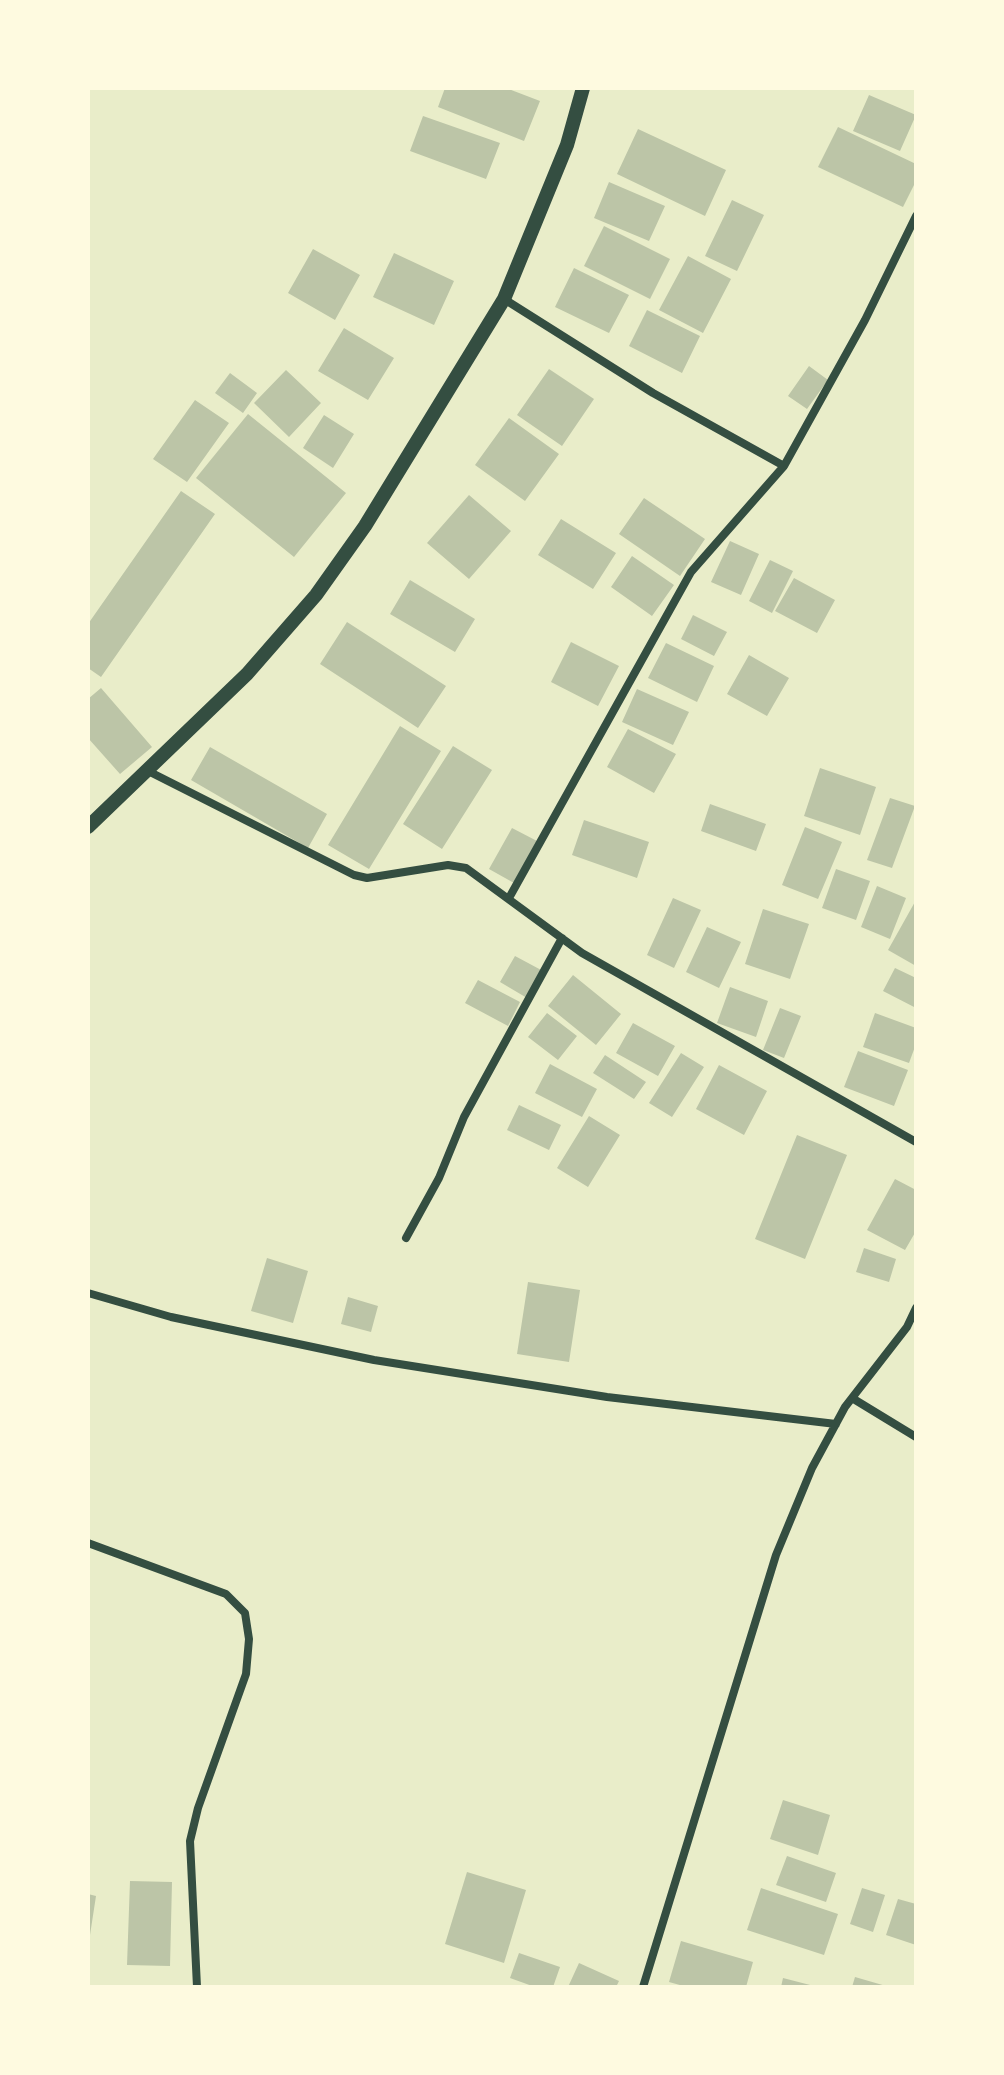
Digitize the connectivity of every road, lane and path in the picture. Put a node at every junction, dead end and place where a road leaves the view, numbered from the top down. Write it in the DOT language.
graph roads {
  1 [pos="583,88"];
  2 [pos="916,216"];
  3 [pos="504,299"];
  4 [pos="784,466"];
  5 [pos="146,770"];
  6 [pos="88,827"];
  7 [pos="509,898"];
  8 [pos="562,938"];
  9 [pos="916,1142"];
  10 [pos="406,1238"];
  11 [pos="88,1293"];
  12 [pos="916,1308"];
  13 [pos="852,1398"];
  14 [pos="836,1424"];
  15 [pos="916,1437"];
  16 [pos="88,1543"];
  17 [pos="197,1987"];
  18 [pos="643,1987"];
  1 -- 3 [label="street"];
  2 -- 4 [label="street"];
  3 -- 4 [label="street"];
  3 -- 5 [label="street"];
  4 -- 7 [label="street"];
  5 -- 6 [label="street"];
  5 -- 7 [label="street"];
  7 -- 8 [label="street"];
  8 -- 9 [label="street"];
  8 -- 10 [label="street"];
  11 -- 14 [label="street"];
  12 -- 13 [label="street"];
  13 -- 14 [label="street"];
  13 -- 15 [label="street"];
  14 -- 18 [label="street"];
  16 -- 17 [label="street"];
}
